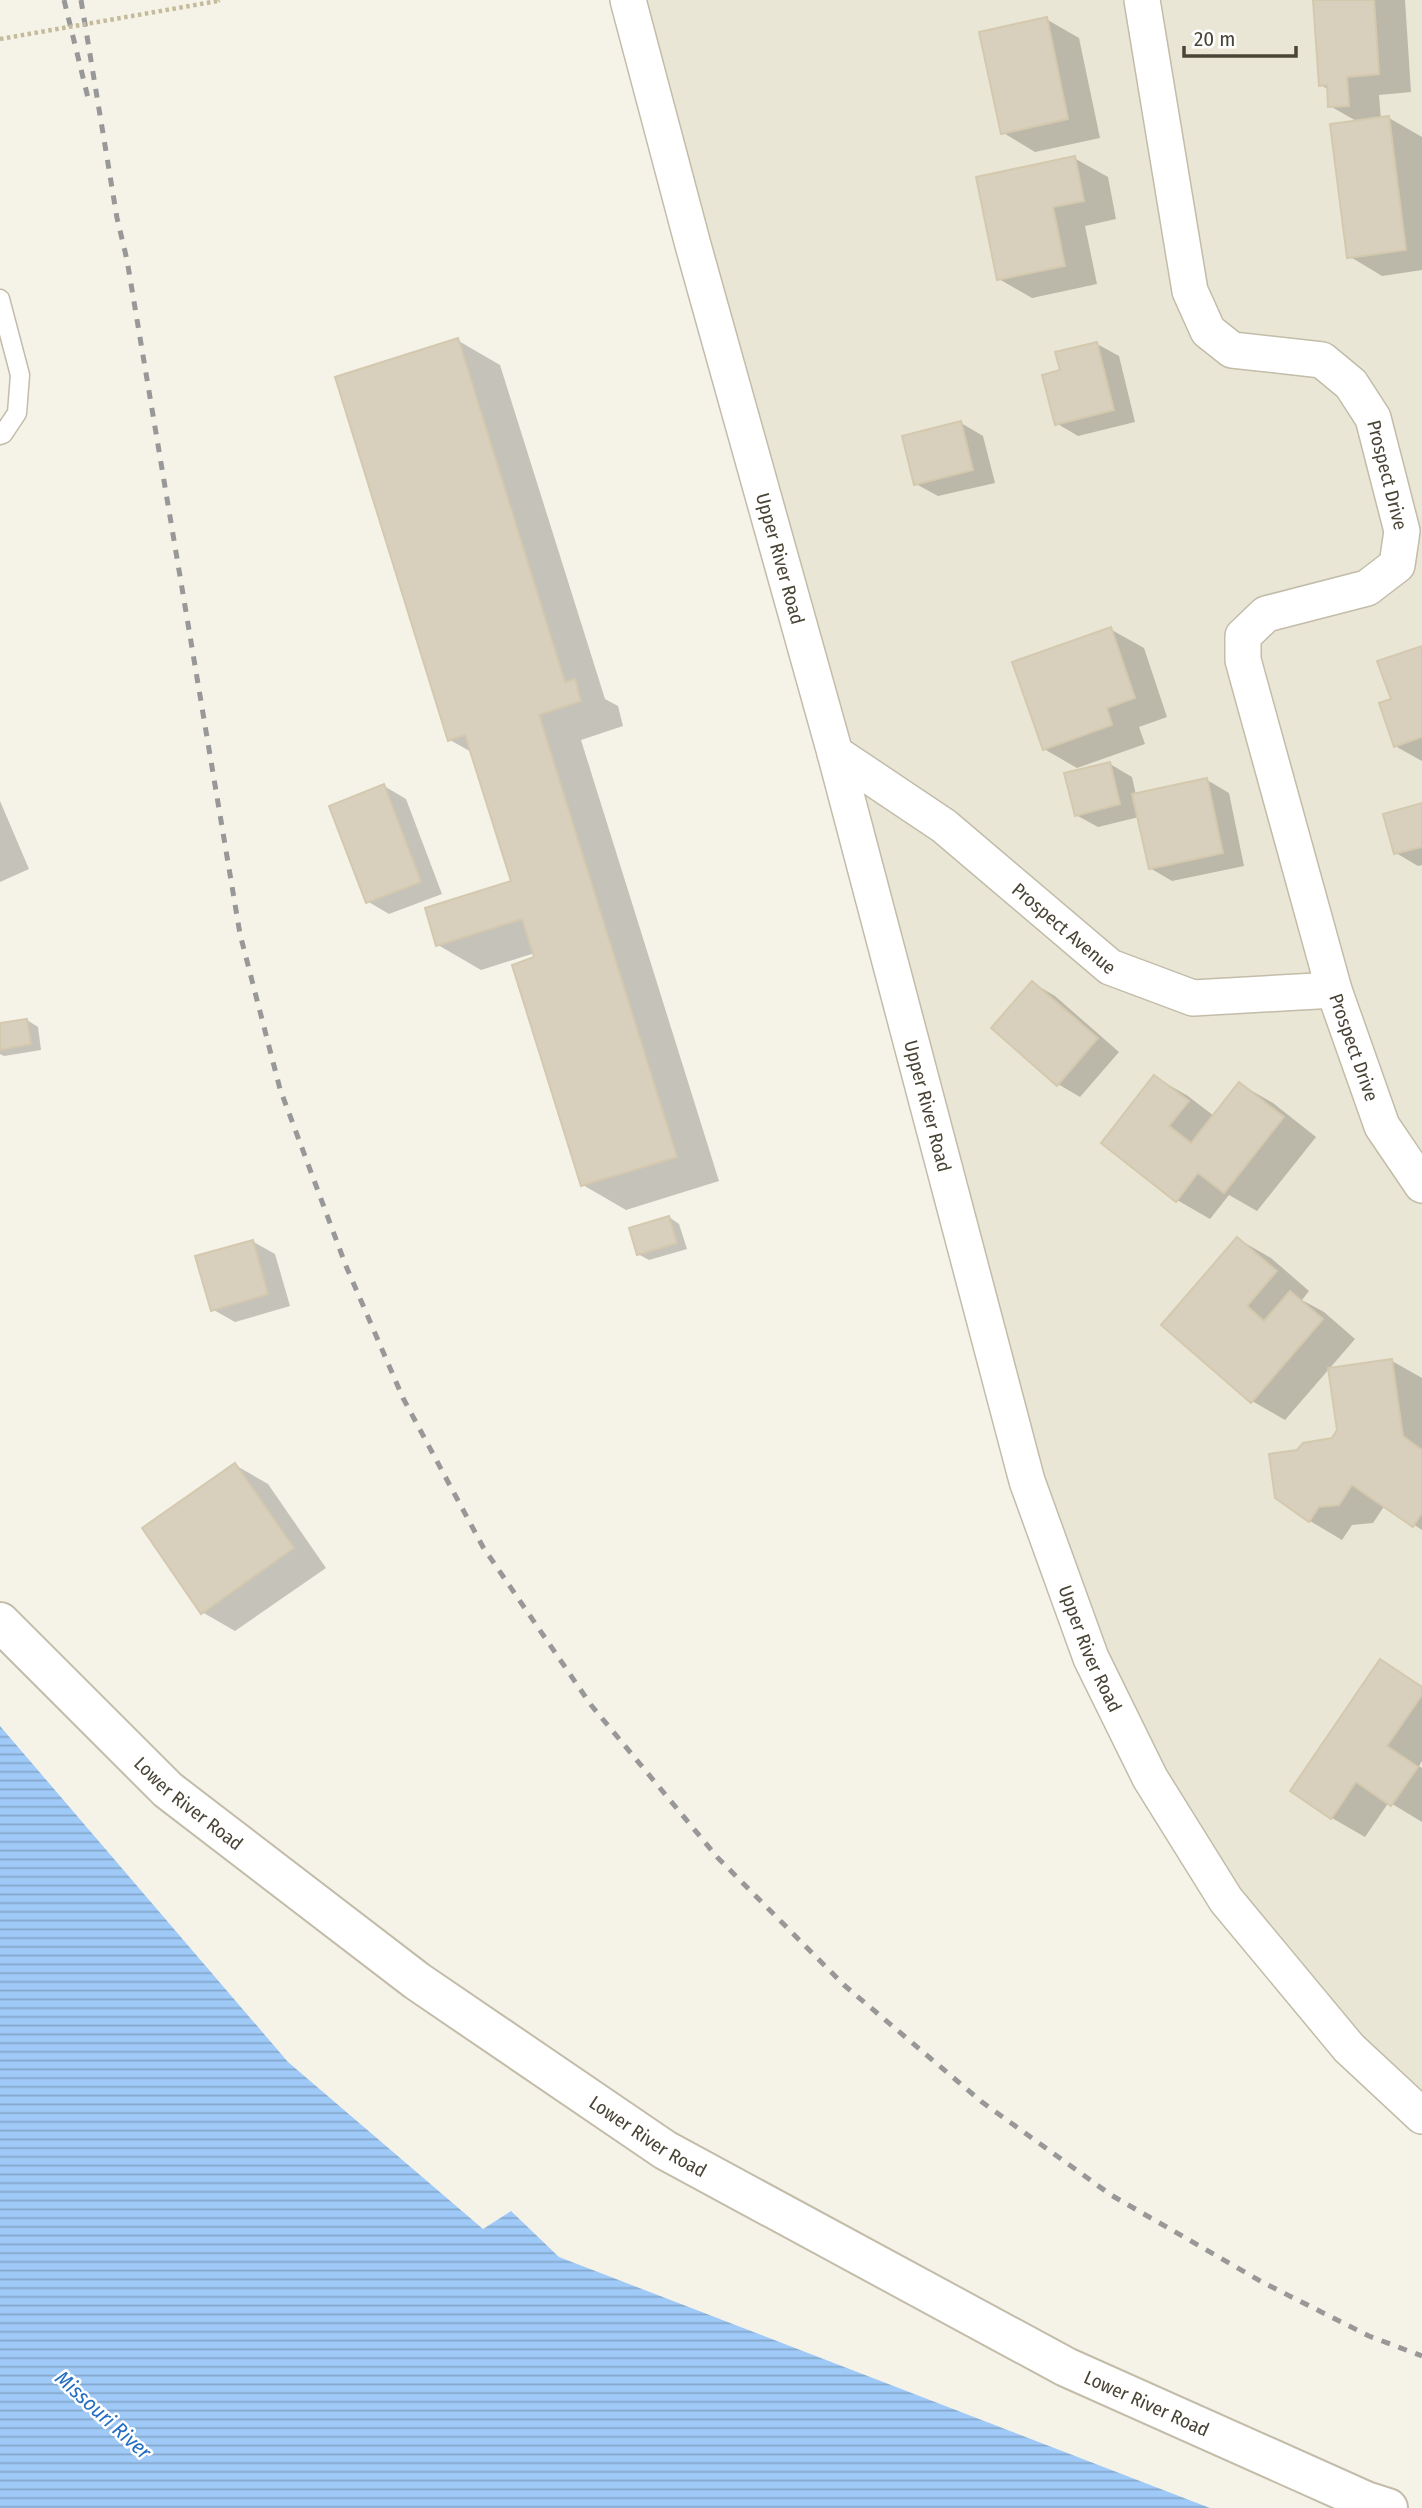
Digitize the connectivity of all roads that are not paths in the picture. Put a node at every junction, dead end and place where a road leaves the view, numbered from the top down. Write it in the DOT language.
graph roads {
  1 [pos="628,0"];
  2 [pos="1142,0"];
  3 [pos="0,299"];
  4 [pos="0,435"];
  5 [pos="835,753"];
  6 [pos="1334,990"];
  7 [pos="1422,1185"];
  8 [pos="0,1622"];
  9 [pos="1422,2116"];
  10 [pos="1388,2508"];
  1 -- 5 [label="street, Upper River Road"];
  2 -- 6 [label="street, Prospect Drive"];
  3 -- 4 [label="lane"];
  5 -- 6 [label="street, Prospect Avenue"];
  5 -- 9 [label="street, Upper River Road"];
  6 -- 7 [label="street, Prospect Drive"];
  8 -- 10 [label="street, Lower River Road"];
}
